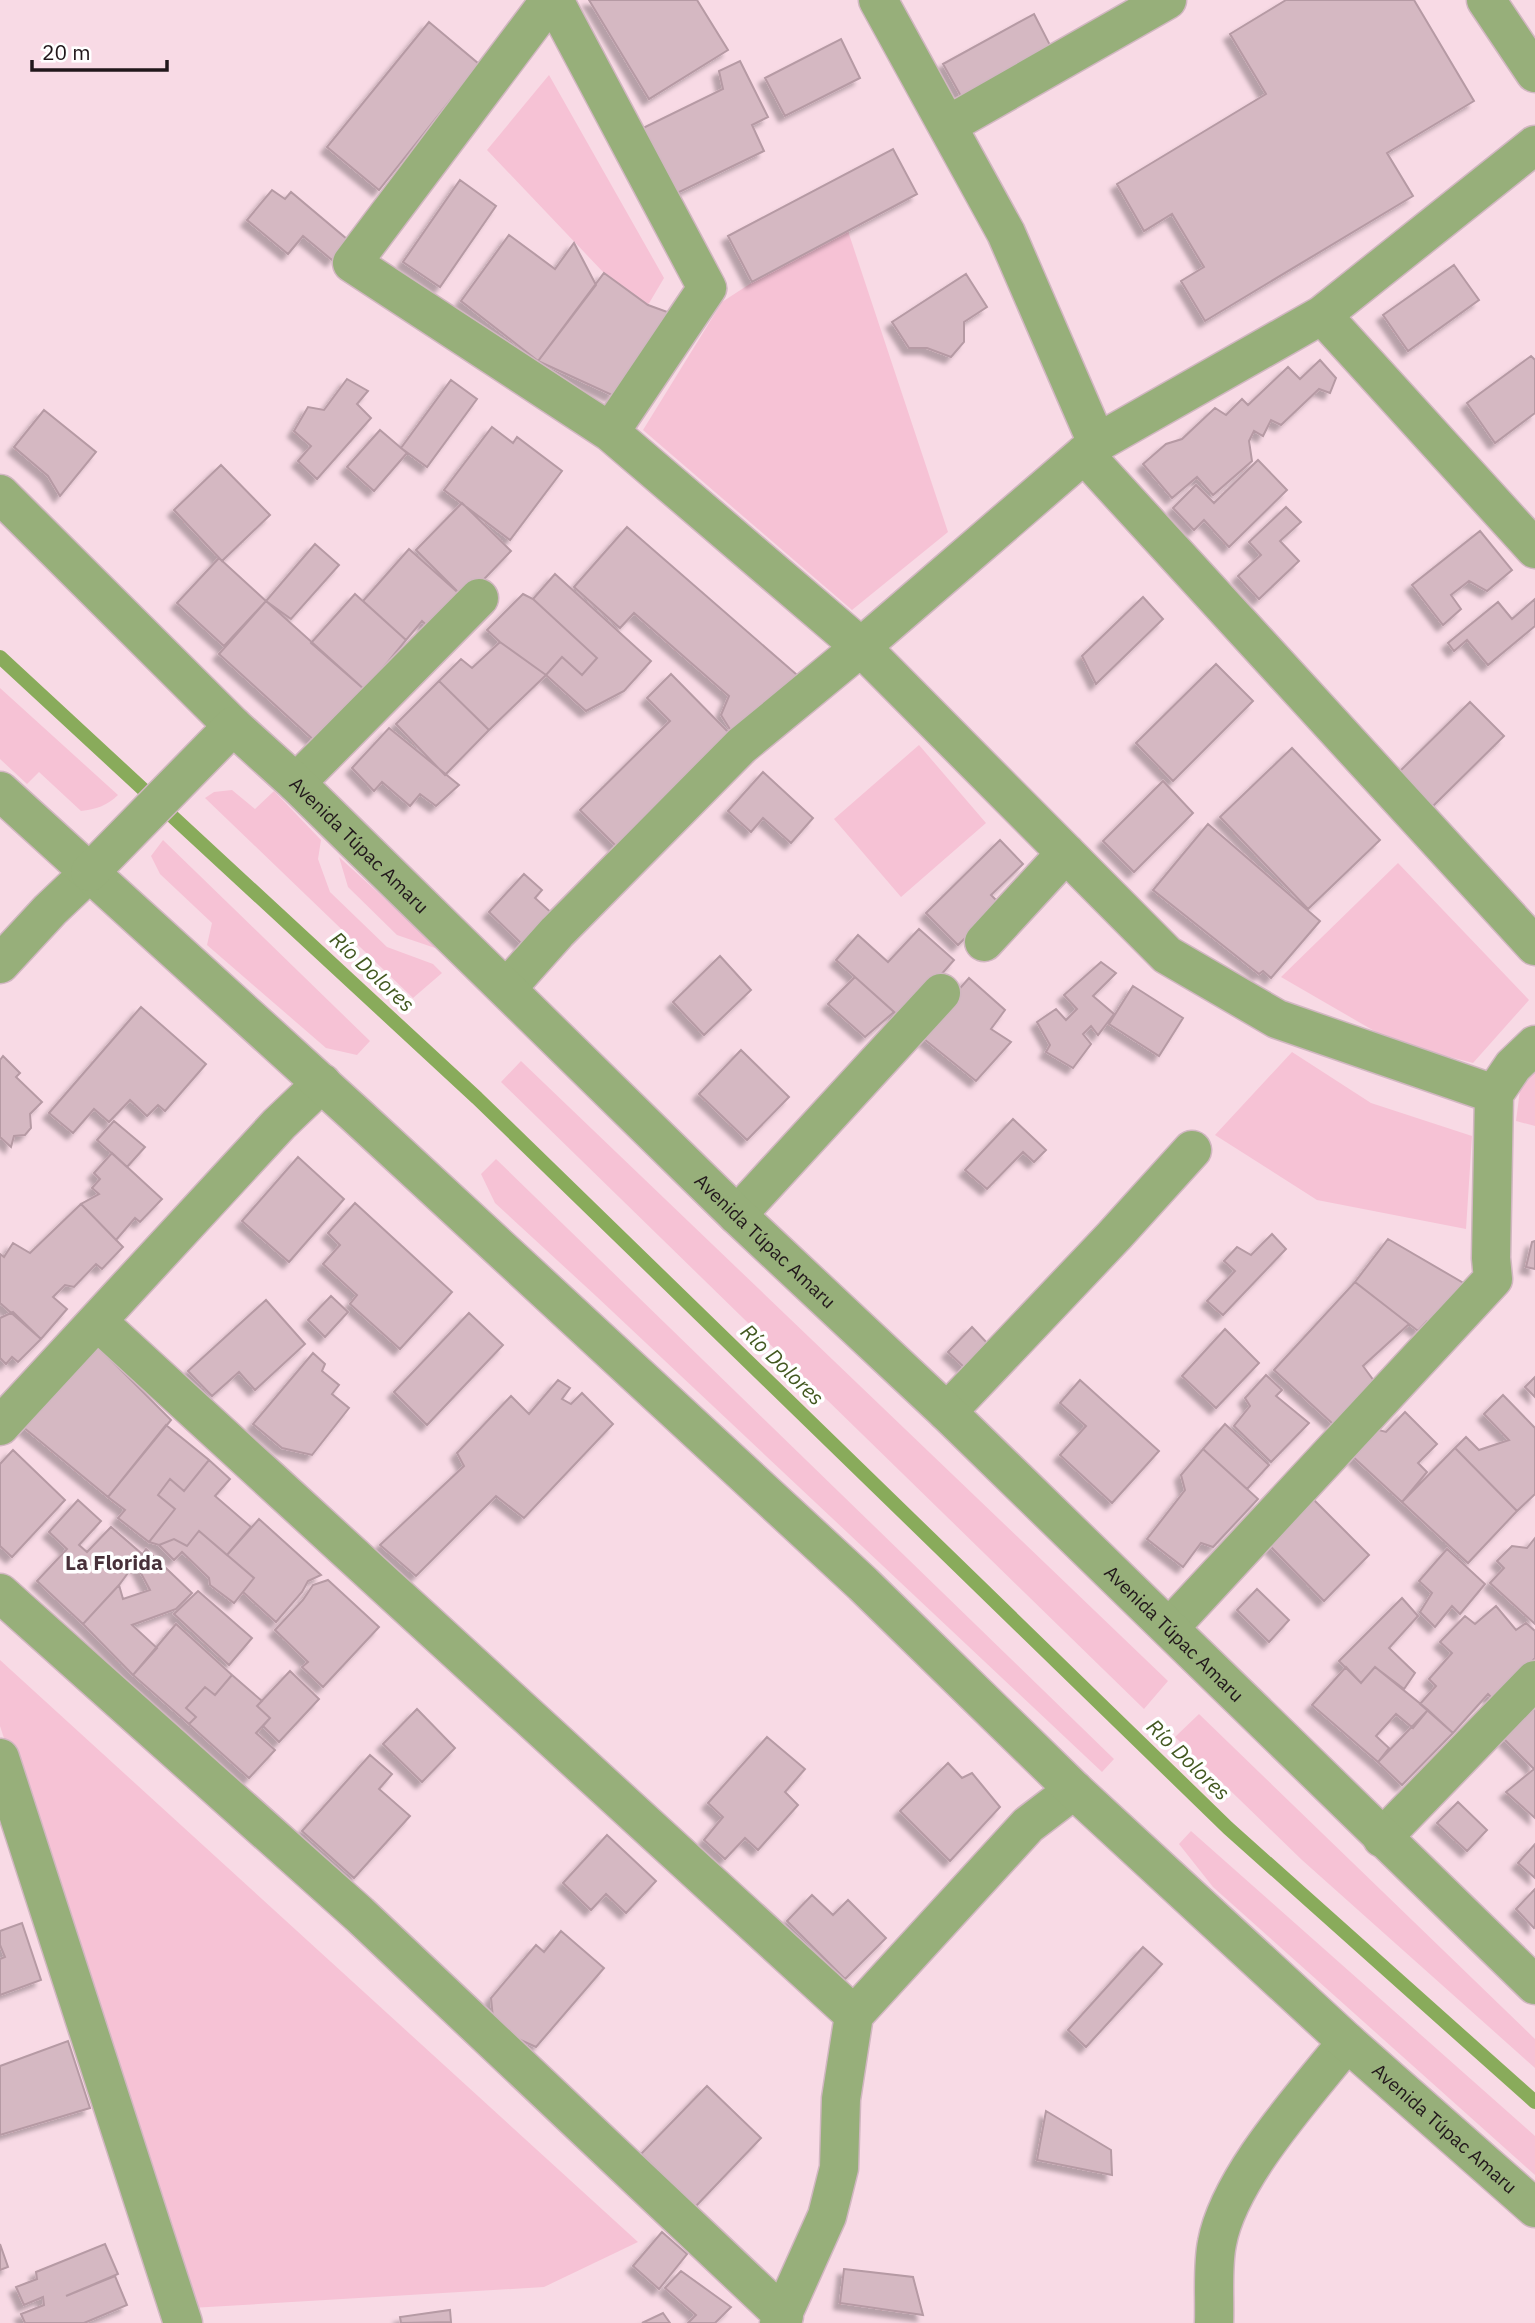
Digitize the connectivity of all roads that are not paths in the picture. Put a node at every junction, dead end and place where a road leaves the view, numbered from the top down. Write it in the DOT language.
graph roads {
  1 [pos="552,0"];
  2 [pos="878,0"];
  3 [pos="1167,0"];
  4 [pos="1486,0"];
  5 [pos="1535,72"];
  6 [pos="947,125"];
  7 [pos="1535,145"];
  8 [pos="1322,315"];
  9 [pos="610,432"];
  10 [pos="1090,449"];
  11 [pos="0,494"];
  12 [pos="1535,549"];
  13 [pos="479,598"];
  14 [pos="861,647"];
  15 [pos="220,739"];
  16 [pos="296,783"];
  17 [pos="0,791"];
  18 [pos="1066,853"];
  19 [pos="100,861"];
  20 [pos="984,942"];
  21 [pos="1535,946"];
  22 [pos="0,964"];
  23 [pos="507,988"];
  24 [pos="941,993"];
  25 [pos="1535,1045"];
  26 [pos="322,1083"];
  27 [pos="1494,1094"];
  28 [pos="1192,1150"];
  29 [pos="737,1215"];
  30 [pos="97,1321"];
  31 [pos="947,1412"];
  32 [pos="0,1426"];
  33 [pos="0,1593"];
  34 [pos="1170,1628"];
  35 [pos="1535,1680"];
  36 [pos="0,1758"];
  37 [pos="1074,1790"];
  38 [pos="1382,1838"];
  39 [pos="1535,1984"];
  40 [pos="855,2015"];
  41 [pos="1347,2042"];
  42 [pos="1535,2208"];
  43 [pos="781,2319"];
  44 [pos="183,2323"];
  45 [pos="1214,2323"];
  1 -- 9 [label="street"];
  1 -- 9 [label="street"];
  2 -- 6 [label="street"];
  3 -- 6 [label="street"];
  4 -- 5 [label="street"];
  6 -- 10 [label="street"];
  7 -- 8 [label="street"];
  8 -- 10 [label="street"];
  8 -- 12 [label="street"];
  9 -- 14 [label="street"];
  10 -- 14 [label="street"];
  10 -- 21 [label="street"];
  11 -- 15 [label="street, Avenida Túpac Amaru"];
  13 -- 16 [label="street"];
  14 -- 18 [label="street"];
  14 -- 23 [label="street"];
  15 -- 16 [label="street, Avenida Túpac Amaru"];
  15 -- 19 [label="street"];
  16 -- 23 [label="street, Avenida Túpac Amaru"];
  17 -- 19 [label="street, Avenida Túpac Amaru"];
  18 -- 20 [label="street"];
  18 -- 27 [label="street"];
  19 -- 22 [label="street"];
  19 -- 26 [label="street, Avenida Túpac Amaru"];
  23 -- 29 [label="street, Avenida Túpac Amaru"];
  24 -- 29 [label="street"];
  25 -- 27 [label="street"];
  26 -- 30 [label="street"];
  26 -- 37 [label="street, Avenida Túpac Amaru"];
  27 -- 34 [label="street"];
  28 -- 31 [label="street"];
  29 -- 31 [label="street, Avenida Túpac Amaru"];
  30 -- 32 [label="street"];
  30 -- 40 [label="street"];
  31 -- 34 [label="street, Avenida Túpac Amaru"];
  33 -- 43 [label="street"];
  34 -- 38 [label="street, Avenida Túpac Amaru"];
  35 -- 38 [label="street"];
  36 -- 44 [label="street"];
  37 -- 40 [label="street"];
  37 -- 41 [label="street, Avenida Túpac Amaru"];
  38 -- 39 [label="street, Avenida Túpac Amaru"];
  40 -- 43 [label="street"];
  41 -- 42 [label="street, Avenida Túpac Amaru"];
  41 -- 45 [label="street"];
}
